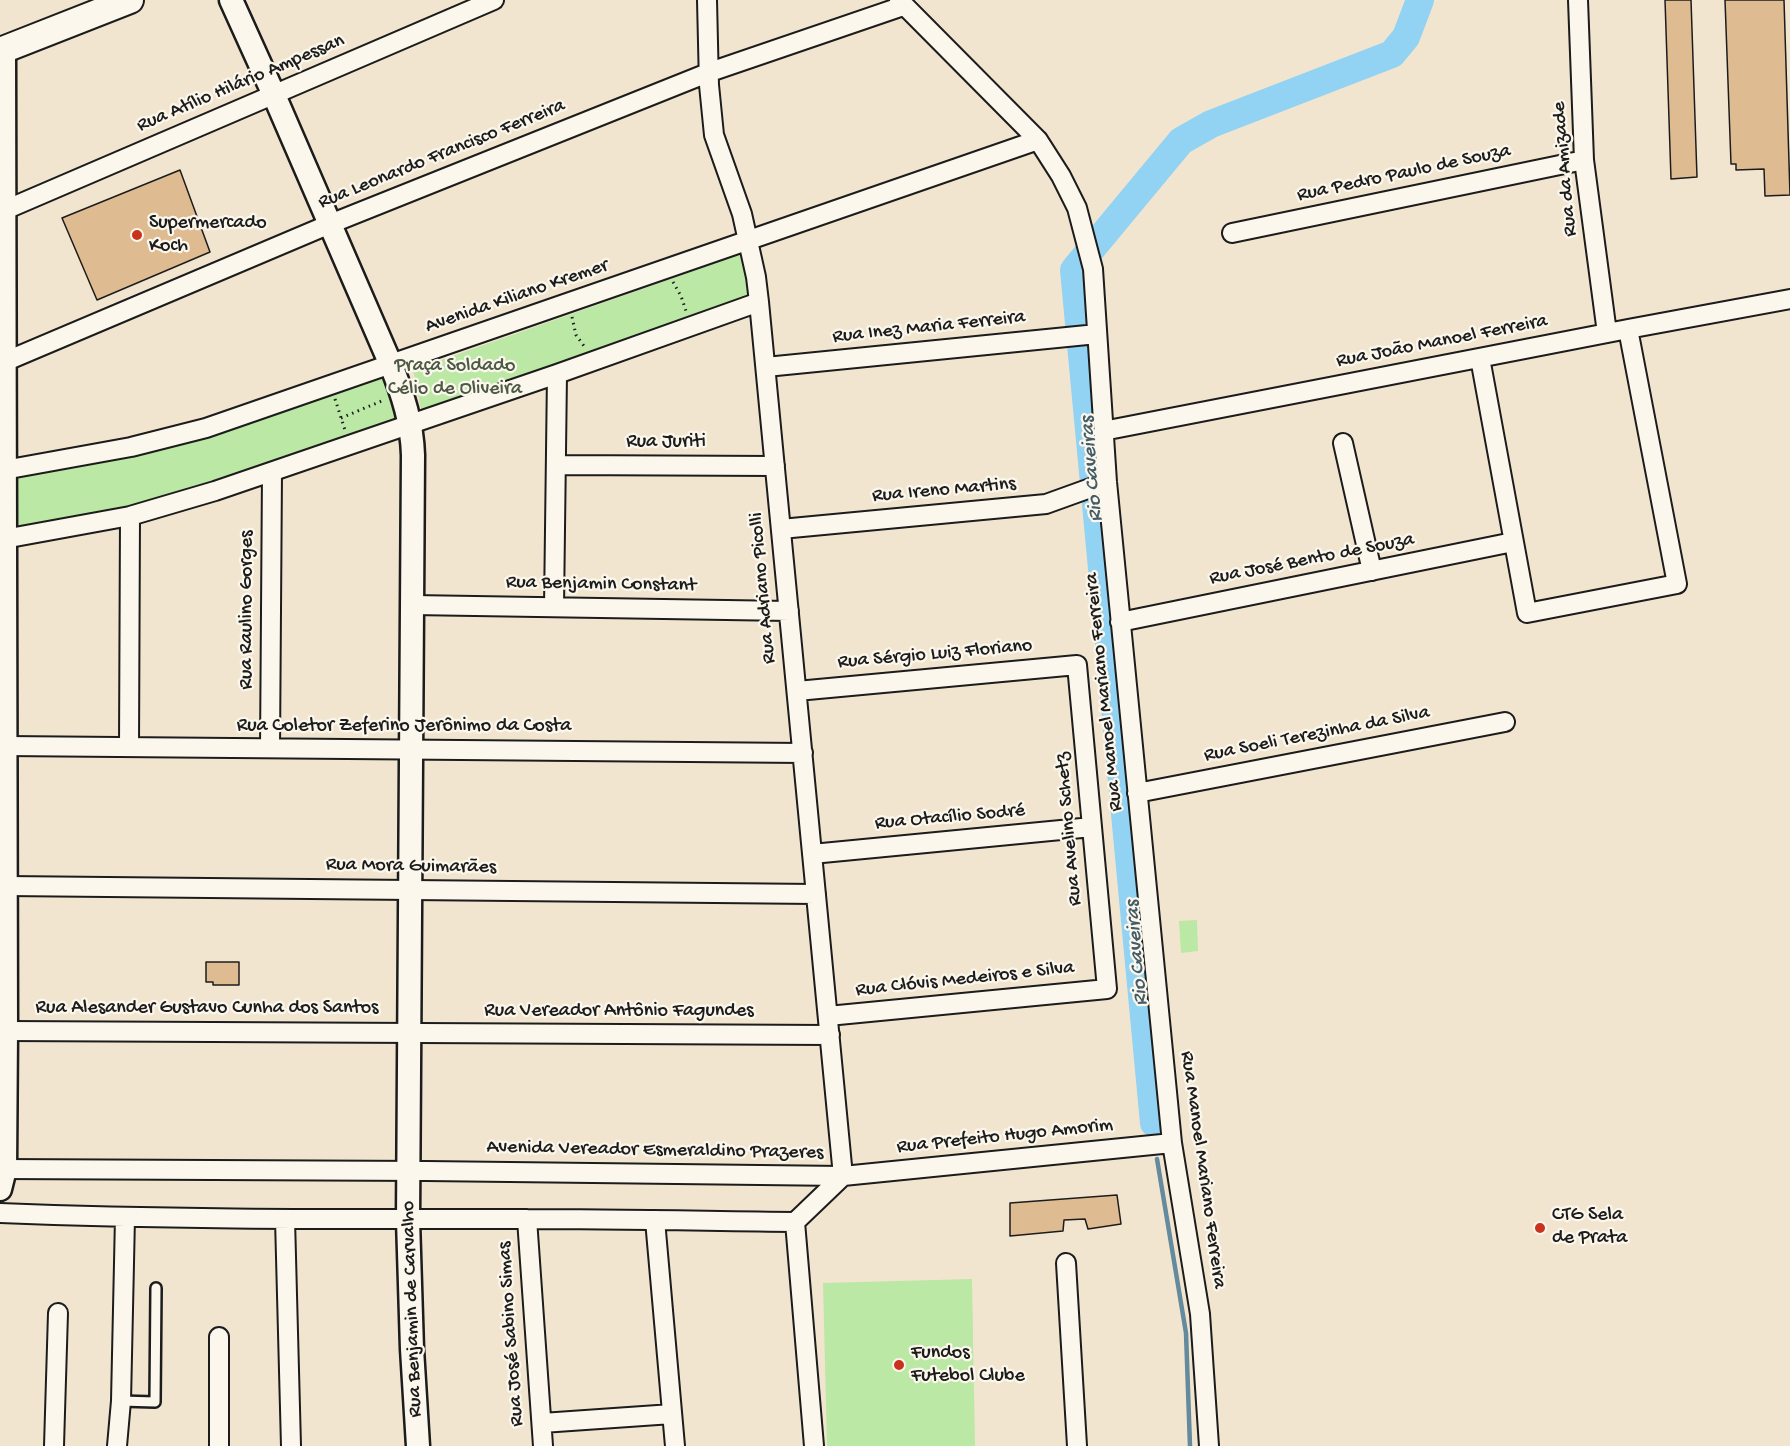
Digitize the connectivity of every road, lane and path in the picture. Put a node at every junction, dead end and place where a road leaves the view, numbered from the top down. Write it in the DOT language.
graph roads {
  1 [pos="130,0"];
  2 [pos="231,0"];
  3 [pos="494,0"];
  4 [pos="707,0"];
  5 [pos="1578,0"];
  6 [pos="901,3"];
  7 [pos="2,51"];
  8 [pos="710,72"];
  9 [pos="274,94"];
  10 [pos="1038,140"];
  11 [pos="1584,160"];
  12 [pos="5,210"];
  13 [pos="330,224"];
  14 [pos="1232,233"];
  15 [pos="748,240"];
  16 [pos="661,271"];
  17 [pos="1790,299"];
  18 [pos="576,300"];
  19 [pos="759,302"];
  20 [pos="686,328"];
  21 [pos="1628,329"];
  22 [pos="1607,333"];
  23 [pos="1094,334"];
  24 [pos="1480,358"];
  25 [pos="600,359"];
  26 [pos="4,362"];
  27 [pos="391,365"];
  28 [pos="766,367"];
  29 [pos="556,375"];
  30 [pos="331,386"];
  31 [pos="402,393"];
  32 [pos="341,418"];
  33 [pos="2,423"];
  34 [pos="411,425"];
  35 [pos="1103,431"];
  36 [pos="1343,443"];
  37 [pos="350,446"];
  38 [pos="556,465"];
  39 [pos="775,466"];
  40 [pos="4,471"];
  41 [pos="272,473"];
  42 [pos="1106,482"];
  43 [pos="130,516"];
  44 [pos="781,529"];
  45 [pos="4,539"];
  46 [pos="1513,542"];
  47 [pos="1372,571"];
  48 [pos="412,605"];
  49 [pos="554,607"];
  50 [pos="789,611"];
  51 [pos="1120,622"];
  52 [pos="1077,665"];
  53 [pos="797,691"];
  54 [pos="1504,722"];
  55 [pos="3,746"];
  56 [pos="129,747"];
  57 [pos="270,748"];
  58 [pos="411,749"];
  59 [pos="803,753"];
  60 [pos="1137,793"];
  61 [pos="1092,827"];
  62 [pos="812,854"];
  63 [pos="6,886"];
  64 [pos="410,890"];
  65 [pos="816,894"];
  66 [pos="1107,989"];
  67 [pos="828,1016"];
  68 [pos="409,1033"];
  69 [pos="4,1034"];
  70 [pos="830,1035"];
  71 [pos="1172,1143"];
  72 [pos="408,1171"];
  73 [pos="2,1176"];
  74 [pos="843,1176"];
  75 [pos="0,1213"];
  76 [pos="125,1218"];
  77 [pos="285,1219"];
  78 [pos="527,1219"];
  79 [pos="408,1220"];
  80 [pos="655,1220"];
  81 [pos="795,1222"];
  82 [pos="1066,1263"];
  83 [pos="156,1288"];
  84 [pos="58,1313"];
  85 [pos="219,1337"];
  86 [pos="120,1401"];
  87 [pos="672,1414"];
  88 [pos="542,1423"];
  89 [pos="54,1446"];
  90 [pos="117,1446"];
  91 [pos="219,1446"];
  92 [pos="291,1446"];
  93 [pos="418,1446"];
  94 [pos="543,1446"];
  95 [pos="675,1446"];
  96 [pos="814,1446"];
  97 [pos="1077,1446"];
  98 [pos="1209,1446"];
  1 -- 7 [label="main road"];
  2 -- 9 [label="street, Rua Benjamin de Carvalho"];
  3 -- 9 [label="street, Rua Atílio Hilário Ampessan"];
  4 -- 8 [label="street, Rua Adriano Picolli"];
  5 -- 11 [label="street, Rua da Amizade"];
  6 -- 8 [label="street, Rua Leonardo Francisco Ferreira"];
  6 -- 10 [label="street, Rua Manoel Mariano Ferreira"];
  7 -- 12 [label="street"];
  8 -- 13 [label="street, Rua Leonardo Francisco Ferreira"];
  8 -- 15 [label="street, Rua Adriano Picolli"];
  9 -- 12 [label="street, Rua Atílio Hilário Ampessan"];
  9 -- 13 [label="street, Rua Benjamin de Carvalho"];
  10 -- 15 [label="street, Avenida Kiliano Kremer"];
  10 -- 23 [label="street, Rua Manoel Mariano Ferreira"];
  11 -- 14 [label="street, Rua Pedro Paulo de Souza"];
  11 -- 22 [label="street, Rua da Amizade"];
  12 -- 26 [label="street"];
  13 -- 26 [label="street, Rua Leonardo Francisco Ferreira"];
  13 -- 27 [label="street, Rua Benjamin de Carvalho"];
  15 -- 16 [label="street, Avenida Kiliano Kremer"];
  15 -- 19 [label="street, Rua Adriano Picolli"];
  16 -- 18 [label="street, Avenida Kiliano Kremer"];
  16 -- 20 [label="path"];
  17 -- 21 [label="street, Rua João Manoel Ferreira"];
  18 -- 25 [label="path"];
  18 -- 27 [label="street, Avenida Kiliano Kremer"];
  19 -- 20 [label="street"];
  19 -- 28 [label="street, Rua Adriano Picolli"];
  20 -- 25 [label="street"];
  21 -- 22 [label="street, Rua João Manoel Ferreira"];
  21 -- 46 [label="street"];
  22 -- 24 [label="street, Rua João Manoel Ferreira"];
  23 -- 28 [label="street, Rua Inez Maria Ferreira"];
  23 -- 35 [label="street, Rua Manoel Mariano Ferreira"];
  24 -- 35 [label="street, Rua João Manoel Ferreira"];
  24 -- 46 [label="street"];
  25 -- 29 [label="street"];
  26 -- 33 [label="street"];
  27 -- 30 [label="street, Avenida Kiliano Kremer"];
  27 -- 31 [label="street, Rua Benjamin de Carvalho"];
  28 -- 39 [label="street, Rua Adriano Picolli"];
  29 -- 34 [label="street"];
  29 -- 38 [label="street"];
  30 -- 32 [label="path"];
  30 -- 40 [label="street, Avenida Kiliano Kremer"];
  31 -- 32 [label="path"];
  31 -- 34 [label="street, Rua Benjamin de Carvalho"];
  32 -- 37 [label="path"];
  33 -- 40 [label="street"];
  34 -- 37 [label="street"];
  34 -- 48 [label="street, Rua Benjamin de Carvalho"];
  35 -- 42 [label="street, Rua Manoel Mariano Ferreira"];
  36 -- 47 [label="street"];
  37 -- 41 [label="street"];
  38 -- 39 [label="street, Rua Juriti"];
  38 -- 49 [label="street"];
  39 -- 44 [label="street, Rua Adriano Picolli"];
  40 -- 45 [label="street"];
  41 -- 43 [label="street"];
  41 -- 57 [label="street, Rua Raulino Gorges"];
  42 -- 44 [label="street, Rua Ireno Martins"];
  42 -- 51 [label="street, Rua Manoel Mariano Ferreira"];
  43 -- 45 [label="street"];
  43 -- 56 [label="street"];
  44 -- 50 [label="street, Rua Adriano Picolli"];
  45 -- 55 [label="street"];
  46 -- 47 [label="street, Rua José Bento de Souza"];
  47 -- 51 [label="street, Rua José Bento de Souza"];
  48 -- 49 [label="street, Rua Benjamin Constant"];
  48 -- 58 [label="street, Rua Benjamin de Carvalho"];
  49 -- 50 [label="street, Rua Benjamin Constant"];
  50 -- 53 [label="street, Rua Adriano Picolli"];
  51 -- 60 [label="street, Rua Manoel Mariano Ferreira"];
  52 -- 53 [label="street, Rua Sérgio Luiz Floriano"];
  52 -- 61 [label="street, Rua Avelino Schetz"];
  53 -- 59 [label="street, Rua Adriano Picolli"];
  54 -- 60 [label="street, Rua Soeli Terezinha da Silva"];
  55 -- 56 [label="street, Rua Coletor Zeferino Jerônimo da Costa"];
  55 -- 63 [label="street"];
  56 -- 57 [label="street, Rua Coletor Zeferino Jerônimo da Costa"];
  57 -- 58 [label="street, Rua Coletor Zeferino Jerônimo da Costa"];
  58 -- 59 [label="street, Rua Coletor Zeferino Jerônimo da Costa"];
  58 -- 64 [label="street, Rua Benjamin de Carvalho"];
  59 -- 62 [label="street, Rua Adriano Picolli"];
  60 -- 71 [label="street, Rua Manoel Mariano Ferreira"];
  61 -- 62 [label="street, Rua Otacílio Sodré"];
  61 -- 66 [label="street, Rua Avelino Schetz"];
  62 -- 65 [label="street, Rua Adriano Picolli"];
  63 -- 64 [label="street, Rua Mora Guimarães"];
  63 -- 69 [label="street"];
  64 -- 65 [label="street, Rua Mora Guimarães"];
  64 -- 68 [label="street, Rua Benjamin de Carvalho"];
  65 -- 67 [label="street, Rua Adriano Picolli"];
  66 -- 67 [label="street, Rua Clóvis Medeiros e Silva"];
  67 -- 70 [label="street, Rua Adriano Picolli"];
  68 -- 69 [label="street, Rua Alesander Gustavo Cunha dos Santos"];
  68 -- 70 [label="street, Rua Vereador Antônio Fagundes"];
  68 -- 72 [label="street, Rua Benjamin de Carvalho"];
  69 -- 73 [label="street"];
  70 -- 74 [label="street, Rua Adriano Picolli"];
  71 -- 74 [label="street, Rua Prefeito Hugo Amorim"];
  71 -- 98 [label="street, Rua Manoel Mariano Ferreira"];
  72 -- 73 [label="street, Avenida Vereador Esmeraldino Prazeres"];
  72 -- 74 [label="street, Avenida Vereador Esmeraldino Prazeres"];
  72 -- 79 [label="street, Rua Benjamin de Carvalho"];
  74 -- 81 [label="street, Avenida Vereador Esmeraldino Prazeres"];
  75 -- 76 [label="street"];
  76 -- 77 [label="street"];
  76 -- 86 [label="street"];
  77 -- 79 [label="street"];
  77 -- 92 [label="street"];
  78 -- 79 [label="street"];
  78 -- 80 [label="street"];
  78 -- 88 [label="street, Rua José Sabino Simas"];
  79 -- 93 [label="street, Rua Benjamin de Carvalho"];
  80 -- 81 [label="street"];
  80 -- 87 [label="street"];
  81 -- 96 [label="street"];
  82 -- 97 [label="street"];
  83 -- 86 [label="lane"];
  84 -- 89 [label="street"];
  85 -- 91 [label="street"];
  86 -- 90 [label="street"];
  87 -- 88 [label="street"];
  87 -- 95 [label="street"];
  88 -- 94 [label="street, Rua José Sabino Simas"];
}
